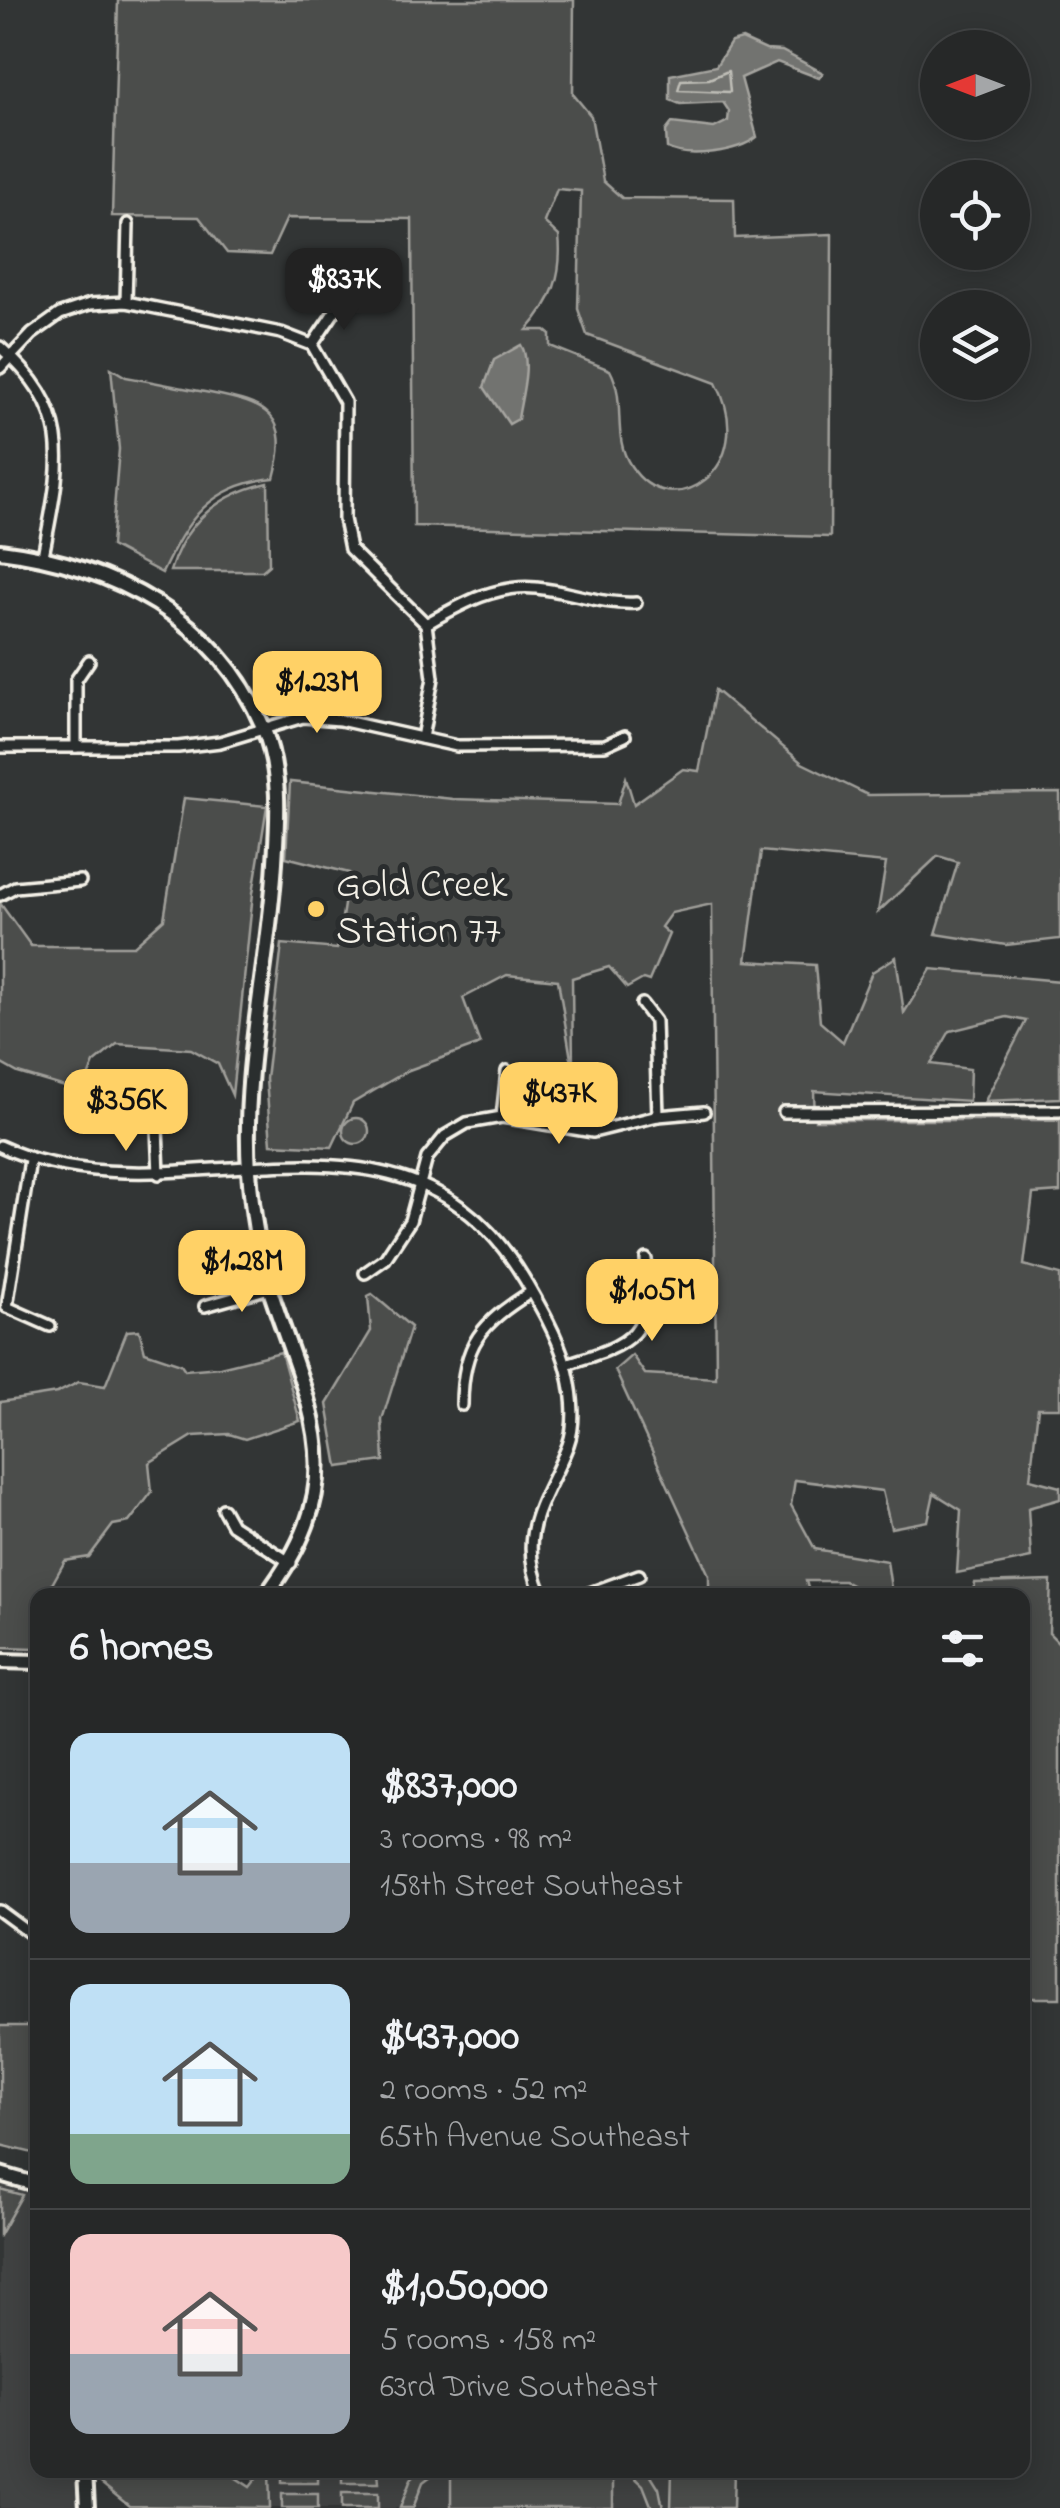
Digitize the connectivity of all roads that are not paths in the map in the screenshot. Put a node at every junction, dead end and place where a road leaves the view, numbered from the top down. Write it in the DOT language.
graph roads {
  1 [pos="128,224"];
  2 [pos="342,299"];
  3 [pos="126,302"];
  4 [pos="312,345"];
  5 [pos="0,347"];
  6 [pos="10,356"];
  7 [pos="0,368"];
  8 [pos="0,551"];
  9 [pos="42,556"];
  10 [pos="636,603"];
  11 [pos="426,624"];
  12 [pos="89,661"];
  13 [pos="263,726"];
  14 [pos="625,736"];
  15 [pos="422,738"];
  16 [pos="0,746"];
  17 [pos="76,747"];
  18 [pos="80,880"];
  19 [pos="0,895"];
  20 [pos="642,1004"];
  21 [pos="507,1071"];
  22 [pos="156,1106"];
  23 [pos="1060,1111"];
  24 [pos="704,1112"];
  25 [pos="784,1112"];
  26 [pos="658,1116"];
  27 [pos="502,1117"];
  28 [pos="0,1146"];
  29 [pos="30,1160"];
  30 [pos="249,1167"];
  31 [pos="159,1174"];
  32 [pos="420,1184"];
  33 [pos="646,1259"];
  34 [pos="365,1273"];
  35 [pos="270,1288"];
  36 [pos="531,1292"];
  37 [pos="205,1306"];
  38 [pos="4,1311"];
  39 [pos="50,1326"];
  40 [pos="566,1364"];
  41 [pos="462,1405"];
  42 [pos="223,1509"];
  43 [pos="291,1563"];
  44 [pos="639,1575"];
  45 [pos="271,1588"];
  46 [pos="540,1588"];
  47 [pos="603,1588"];
  48 [pos="0,1661"];
  49 [pos="30,1662"];
  50 [pos="0,1911"];
  51 [pos="30,1934"];
  52 [pos="0,2174"];
  53 [pos="30,2183"];
  54 [pos="85,2478"];
  55 [pos="87,2508"];
  1 -- 3 [label="street"];
  2 -- 4 [label="street"];
  3 -- 4 [label="street"];
  3 -- 6 [label="street"];
  4 -- 11 [label="street"];
  5 -- 6 [label="street"];
  6 -- 7 [label="street"];
  6 -- 9 [label="street"];
  8 -- 9 [label="street"];
  9 -- 13 [label="street"];
  10 -- 11 [label="street"];
  11 -- 15 [label="street"];
  12 -- 17 [label="street"];
  13 -- 15 [label="street"];
  13 -- 17 [label="street"];
  13 -- 30 [label="street"];
  14 -- 15 [label="street"];
  16 -- 17 [label="street"];
  18 -- 19 [label="street"];
  20 -- 26 [label="street"];
  21 -- 27 [label="street"];
  22 -- 31 [label="street"];
  23 -- 25 [label="street"];
  24 -- 26 [label="street"];
  26 -- 27 [label="street"];
  27 -- 32 [label="street"];
  28 -- 29 [label="street"];
  29 -- 31 [label="street"];
  29 -- 38 [label="street"];
  30 -- 31 [label="street"];
  30 -- 32 [label="street"];
  30 -- 35 [label="street"];
  32 -- 34 [label="street"];
  32 -- 36 [label="street"];
  33 -- 40 [label="street"];
  35 -- 37 [label="street"];
  35 -- 43 [label="street"];
  36 -- 40 [label="street"];
  36 -- 41 [label="street"];
  38 -- 39 [label="street"];
  40 -- 46 [label="street"];
  42 -- 43 [label="street"];
  43 -- 45 [label="street"];
  44 -- 47 [label="street"];
  48 -- 49 [label="street"];
  50 -- 51 [label="street"];
  52 -- 53 [label="street"];
  54 -- 55 [label="street"];
}
